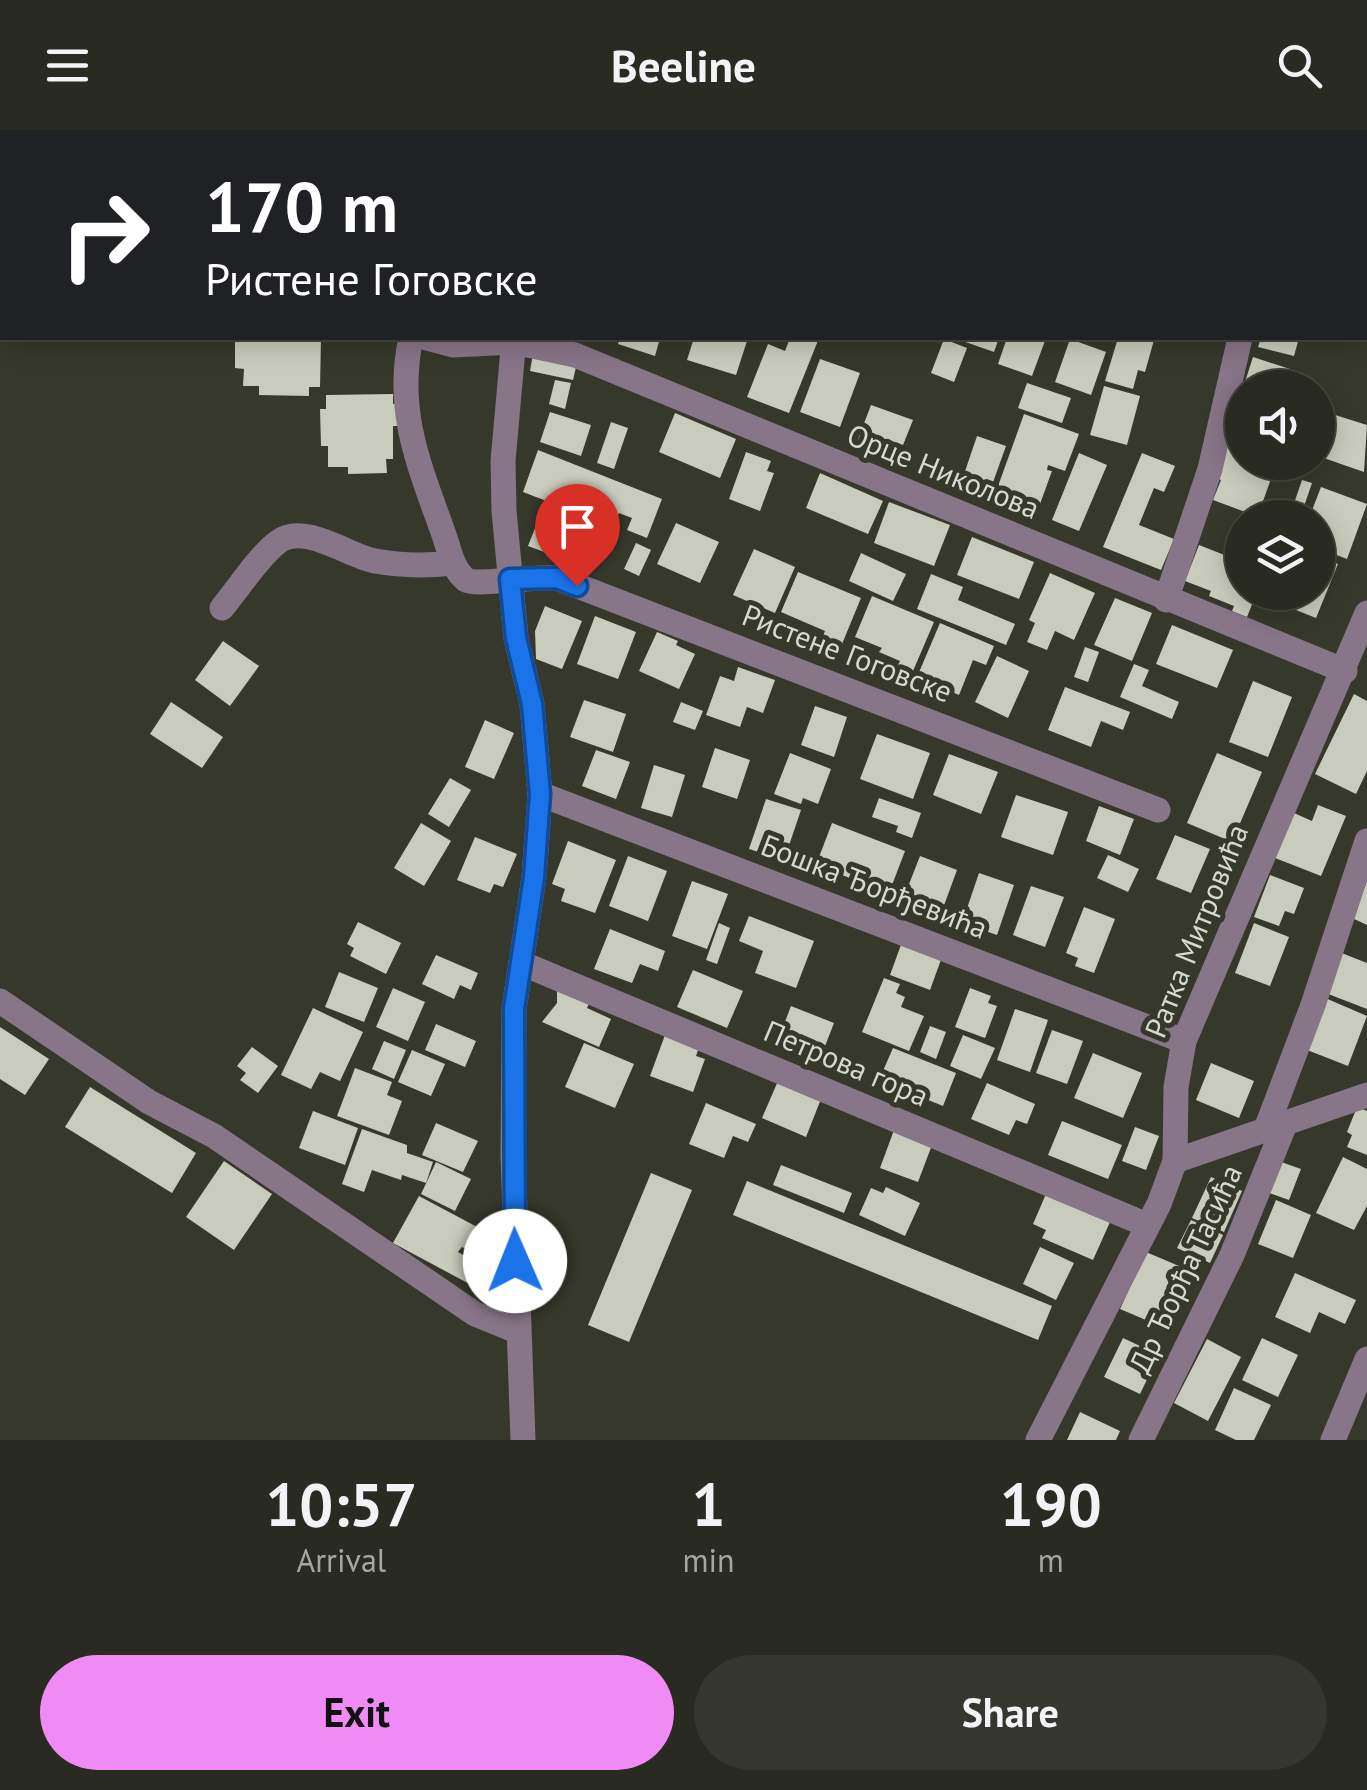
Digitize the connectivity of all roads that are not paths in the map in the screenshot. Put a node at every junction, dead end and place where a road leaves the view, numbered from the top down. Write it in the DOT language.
graph roads {
  1 [pos="411,340"];
  2 [pos="435,340"];
  3 [pos="514,340"];
  4 [pos="1240,340"];
  5 [pos="453,563"];
  6 [pos="510,579"];
  7 [pos="1166,600"];
  8 [pos="222,608"];
  9 [pos="1367,613"];
  10 [pos="1345,670"];
  11 [pos="540,794"];
  12 [pos="1158,810"];
  13 [pos="1367,841"];
  14 [pos="521,963"];
  15 [pos="0,1001"];
  16 [pos="1184,1041"];
  17 [pos="1367,1095"];
  18 [pos="1275,1127"];
  19 [pos="1175,1161"];
  20 [pos="1147,1225"];
  21 [pos="517,1331"];
  22 [pos="1367,1359"];
  23 [pos="1356,1415"];
  24 [pos="523,1440"];
  25 [pos="1038,1440"];
  26 [pos="1140,1440"];
  27 [pos="1333,1440"];
  1 -- 5 [label="street"];
  2 -- 3 [label="street, Орце Николова"];
  3 -- 6 [label="street"];
  3 -- 7 [label="street, Орце Николова"];
  4 -- 7 [label="street"];
  5 -- 6 [label="street, Ристене Гоговске"];
  5 -- 8 [label="street"];
  6 -- 11 [label="street"];
  6 -- 12 [label="street, Ристене Гоговске"];
  7 -- 10 [label="street, Орце Николова"];
  9 -- 10 [label="street, Ратка Митровића"];
  10 -- 16 [label="street, Ратка Митровића"];
  11 -- 14 [label="street"];
  11 -- 16 [label="street, Бошка Ђорђевића"];
  13 -- 18 [label="street, Др Ђорђа Тасића"];
  14 -- 20 [label="street, Петрова гора"];
  14 -- 21 [label="street"];
  15 -- 21 [label="street"];
  16 -- 19 [label="street, Ратка Митровића"];
  17 -- 18 [label="street"];
  18 -- 19 [label="street"];
  18 -- 26 [label="street, Др Ђорђа Тасића"];
  19 -- 20 [label="street, Ратка Митровића"];
  20 -- 25 [label="street, Ратка Митровића"];
  21 -- 24 [label="street"];
  22 -- 23 [label="street"];
  23 -- 27 [label="street"];
}
